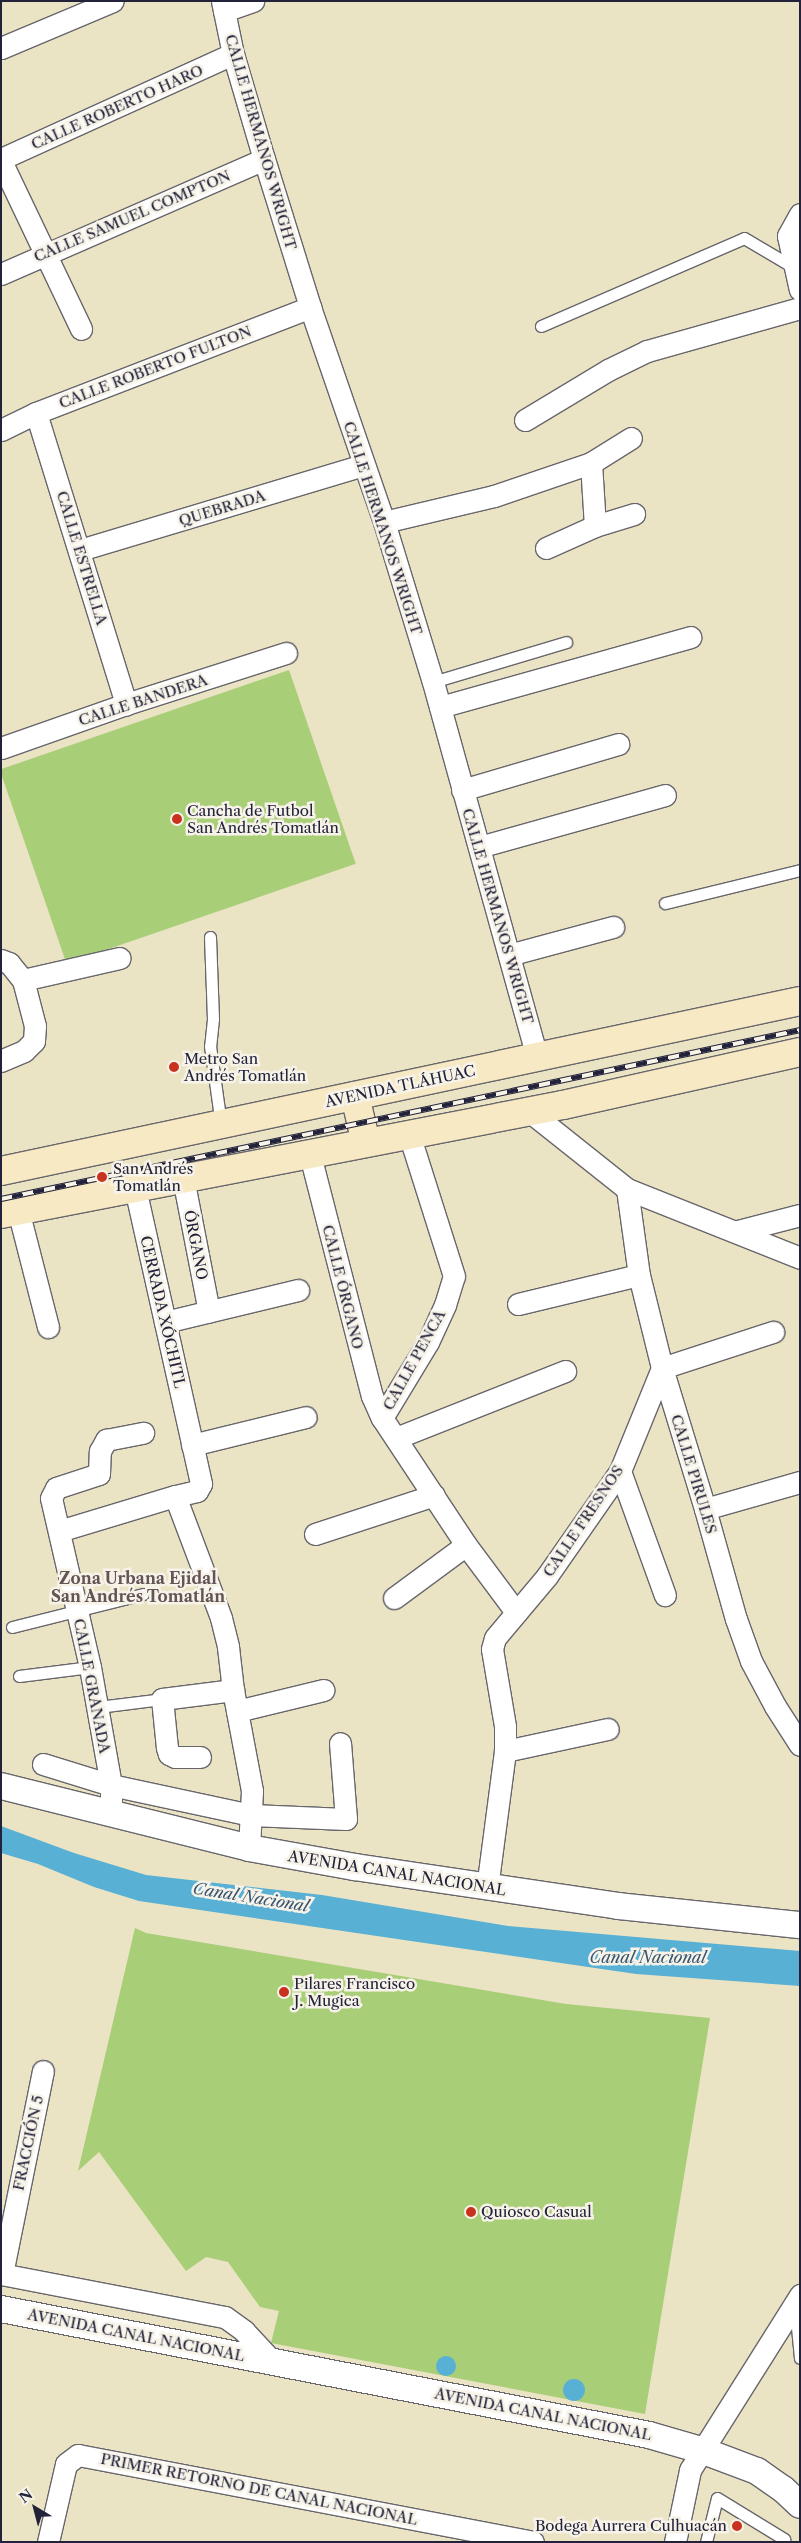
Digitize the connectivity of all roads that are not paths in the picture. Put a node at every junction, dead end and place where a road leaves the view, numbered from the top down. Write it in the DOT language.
graph roads {
  1 [pos="113,1"];
  2 [pos="252,1"];
  3 [pos="223,6"];
  4 [pos="1,48"];
  5 [pos="232,54"];
  6 [pos="264,159"];
  7 [pos="1,160"];
  8 [pos="800,214"];
  9 [pos="44,253"];
  10 [pos="795,268"];
  11 [pos="1,274"];
  12 [pos="800,290"];
  13 [pos="310,308"];
  14 [pos="800,308"];
  15 [pos="541,326"];
  16 [pos="81,329"];
  17 [pos="36,413"];
  18 [pos="525,420"];
  19 [pos="1,430"];
  20 [pos="632,438"];
  21 [pos="591,463"];
  22 [pos="364,465"];
  23 [pos="634,514"];
  24 [pos="384,522"];
  25 [pos="595,526"];
  26 [pos="546,548"];
  27 [pos="80,550"];
  28 [pos="690,637"];
  29 [pos="566,642"];
  30 [pos="286,653"];
  31 [pos="433,682"];
  32 [pos="126,704"];
  33 [pos="440,707"];
  34 [pos="618,744"];
  35 [pos="1,748"];
  36 [pos="462,790"];
  37 [pos="665,795"];
  38 [pos="479,847"];
  39 [pos="800,870"];
  40 [pos="665,903"];
  41 [pos="613,927"];
  42 [pos="210,937"];
  43 [pos="509,955"];
  44 [pos="120,958"];
  45 [pos="1,960"];
  46 [pos="23,980"];
  47 [pos="800,1001"];
  48 [pos="800,1052"];
  49 [pos="537,1057"];
  50 [pos="1,1061"];
  51 [pos="354,1096"];
  52 [pos="528,1111"];
  53 [pos="221,1125"];
  54 [pos="409,1134"];
  55 [pos="366,1143"];
  56 [pos="310,1155"];
  57 [pos="1,1171"];
  58 [pos="183,1178"];
  59 [pos="135,1188"];
  60 [pos="628,1189"];
  61 [pos="10,1212"];
  62 [pos="800,1215"];
  63 [pos="738,1231"];
  64 [pos="800,1258"];
  65 [pos="639,1275"];
  66 [pos="298,1290"];
  67 [pos="518,1304"];
  68 [pos="209,1312"];
  69 [pos="165,1322"];
  70 [pos="48,1327"];
  71 [pos="773,1332"];
  72 [pos="662,1368"];
  73 [pos="566,1371"];
  74 [pos="306,1417"];
  75 [pos="382,1418"];
  76 [pos="143,1432"];
  77 [pos="396,1438"];
  78 [pos="192,1441"];
  79 [pos="620,1471"];
  80 [pos="800,1482"];
  81 [pos="175,1496"];
  82 [pos="434,1496"];
  83 [pos="705,1509"];
  84 [pos="59,1531"];
  85 [pos="315,1534"];
  86 [pos="466,1545"];
  87 [pos="143,1594"];
  88 [pos="665,1595"];
  89 [pos="394,1598"];
  90 [pos="77,1608"];
  91 [pos="516,1612"];
  92 [pos="12,1627"];
  93 [pos="90,1667"];
  94 [pos="19,1676"];
  95 [pos="233,1690"];
  96 [pos="324,1690"];
  97 [pos="162,1699"];
  98 [pos="98,1707"];
  99 [pos="237,1711"];
  100 [pos="608,1729"];
  101 [pos="340,1743"];
  102 [pos="800,1744"];
  103 [pos="505,1751"];
  104 [pos="200,1757"];
  105 [pos="43,1764"];
  106 [pos="111,1785"];
  107 [pos="1,1786"];
  108 [pos="111,1815"];
  109 [pos="251,1815"];
  110 [pos="249,1848"];
  111 [pos="487,1888"];
  112 [pos="800,1925"];
  113 [pos="43,2071"];
  114 [pos="2,2274"];
  115 [pos="797,2299"];
  116 [pos="1,2309"];
  117 [pos="800,2358"];
  118 [pos="271,2360"];
  119 [pos="701,2450"];
  120 [pos="800,2505"];
  121 [pos="784,2539"];
  122 [pos="48,2542"];
  123 [pos="533,2542"];
  124 [pos="675,2542"];
  125 [pos="706,2542"];
  1 -- 4 [label="street"];
  2 -- 3 [label="street"];
  3 -- 5 [label="street, CALLE HERMANOS WRIGHT"];
  5 -- 6 [label="street, CALLE HERMANOS WRIGHT"];
  5 -- 7 [label="street, CALLE ROBERTO HARO"];
  6 -- 9 [label="street, CALLE SAMUEL COMPTON"];
  6 -- 13 [label="street, CALLE HERMANOS WRIGHT"];
  7 -- 9 [label="street"];
  8 -- 10 [label="street"];
  9 -- 11 [label="street, CALLE SAMUEL COMPTON"];
  9 -- 16 [label="street"];
  10 -- 12 [label="street"];
  10 -- 15 [label="lane"];
  13 -- 17 [label="street, CALLE ROBERTO FULTON"];
  13 -- 22 [label="street, CALLE HERMANOS WRIGHT"];
  14 -- 18 [label="street"];
  17 -- 19 [label="street, CALLE ROBERTO FULTON"];
  17 -- 27 [label="street, CALLE ESTRELLA"];
  20 -- 21 [label="street"];
  21 -- 24 [label="street"];
  21 -- 25 [label="street"];
  22 -- 24 [label="street, CALLE HERMANOS WRIGHT"];
  22 -- 27 [label="street, QUEBRADA"];
  23 -- 25 [label="street"];
  24 -- 31 [label="street, CALLE HERMANOS WRIGHT"];
  25 -- 26 [label="street"];
  27 -- 32 [label="street, CALLE ESTRELLA"];
  28 -- 33 [label="street"];
  29 -- 31 [label="lane"];
  30 -- 32 [label="street, CALLE BANDERA"];
  31 -- 33 [label="street, CALLE HERMANOS WRIGHT"];
  32 -- 35 [label="street, CALLE BANDERA"];
  33 -- 36 [label="street, CALLE HERMANOS WRIGHT"];
  34 -- 36 [label="street"];
  36 -- 38 [label="street, CALLE HERMANOS WRIGHT"];
  37 -- 38 [label="street"];
  38 -- 43 [label="street, CALLE HERMANOS WRIGHT"];
  39 -- 40 [label="lane"];
  41 -- 43 [label="street"];
  42 -- 53 [label="lane"];
  43 -- 49 [label="street, CALLE HERMANOS WRIGHT"];
  44 -- 46 [label="street"];
  45 -- 46 [label="street"];
  46 -- 50 [label="street"];
  47 -- 49 [label="main road, AVENIDA TLÁHUAC"];
  48 -- 52 [label="main road"];
  49 -- 51 [label="main road, AVENIDA TLÁHUAC"];
  51 -- 53 [label="main road, AVENIDA TLÁHUAC"];
  51 -- 55 [label="main road"];
  52 -- 54 [label="main road"];
  52 -- 60 [label="street"];
  53 -- 57 [label="main road, AVENIDA TLÁHUAC"];
  54 -- 55 [label="main road"];
  54 -- 75 [label="street, CALLE PENCA"];
  55 -- 56 [label="main road"];
  56 -- 58 [label="main road"];
  56 -- 75 [label="street, CALLE ÓRGANO"];
  58 -- 59 [label="main road"];
  58 -- 68 [label="street, ÓRGANO"];
  59 -- 61 [label="main road"];
  59 -- 69 [label="street, CERRADA XÓCHITL"];
  60 -- 63 [label="street"];
  60 -- 65 [label="street, CALLE PIRULES"];
  61 -- 70 [label="street"];
  62 -- 63 [label="street"];
  63 -- 64 [label="street"];
  65 -- 67 [label="street"];
  65 -- 72 [label="street, CALLE PIRULES"];
  66 -- 68 [label="street"];
  68 -- 69 [label="street"];
  69 -- 78 [label="street, CERRADA XÓCHITL"];
  71 -- 72 [label="street"];
  72 -- 79 [label="street, CALLE FRESNOS"];
  72 -- 83 [label="street, CALLE PIRULES"];
  73 -- 77 [label="street"];
  74 -- 78 [label="street"];
  75 -- 77 [label="street, CALLE PENCA"];
  76 -- 84 [label="street"];
  77 -- 82 [label="street, CALLE PENCA"];
  78 -- 81 [label="street, CERRADA XÓCHITL"];
  79 -- 88 [label="street"];
  79 -- 91 [label="street, CALLE FRESNOS"];
  80 -- 83 [label="street"];
  81 -- 84 [label="street"];
  81 -- 95 [label="street"];
  82 -- 85 [label="street"];
  82 -- 86 [label="street, CALLE PENCA"];
  83 -- 102 [label="street, CALLE PIRULES"];
  84 -- 90 [label="street, CALLE GRANADA"];
  86 -- 89 [label="street"];
  86 -- 91 [label="street, CALLE PENCA"];
  87 -- 90 [label="lane"];
  90 -- 92 [label="lane"];
  90 -- 93 [label="street, CALLE GRANADA"];
  91 -- 103 [label="street, CALLE FRESNOS"];
  93 -- 94 [label="lane"];
  93 -- 98 [label="street, CALLE GRANADA"];
  95 -- 97 [label="street"];
  95 -- 99 [label="street"];
  96 -- 99 [label="street"];
  97 -- 98 [label="lane"];
  97 -- 104 [label="street"];
  98 -- 106 [label="street, CALLE GRANADA"];
  99 -- 109 [label="street"];
  100 -- 103 [label="street"];
  101 -- 109 [label="street"];
  103 -- 111 [label="street, CALLE FRESNOS"];
  105 -- 106 [label="street"];
  106 -- 108 [label="street, CALLE GRANADA"];
  106 -- 109 [label="street"];
  107 -- 108 [label="street, AVENIDA CANAL NACIONAL"];
  108 -- 110 [label="street, AVENIDA CANAL NACIONAL"];
  109 -- 110 [label="street"];
  110 -- 111 [label="street, AVENIDA CANAL NACIONAL"];
  111 -- 112 [label="street, AVENIDA CANAL NACIONAL"];
  113 -- 114 [label="street, FRACCIÓN 5"];
  114 -- 118 [label="street, AVENIDA CANAL NACIONAL"];
  115 -- 117 [label="lane"];
  115 -- 119 [label="street"];
  116 -- 118 [label="street, AVENIDA CANAL NACIONAL"];
  118 -- 119 [label="street, AVENIDA CANAL NACIONAL"];
  119 -- 120 [label="street, AVENIDA CANAL NACIONAL"];
  119 -- 124 [label="street"];
  121 -- 125 [label="lane"];
  122 -- 123 [label="street, PRIMER RETORNO DE CANAL NACIONAL"];
}
